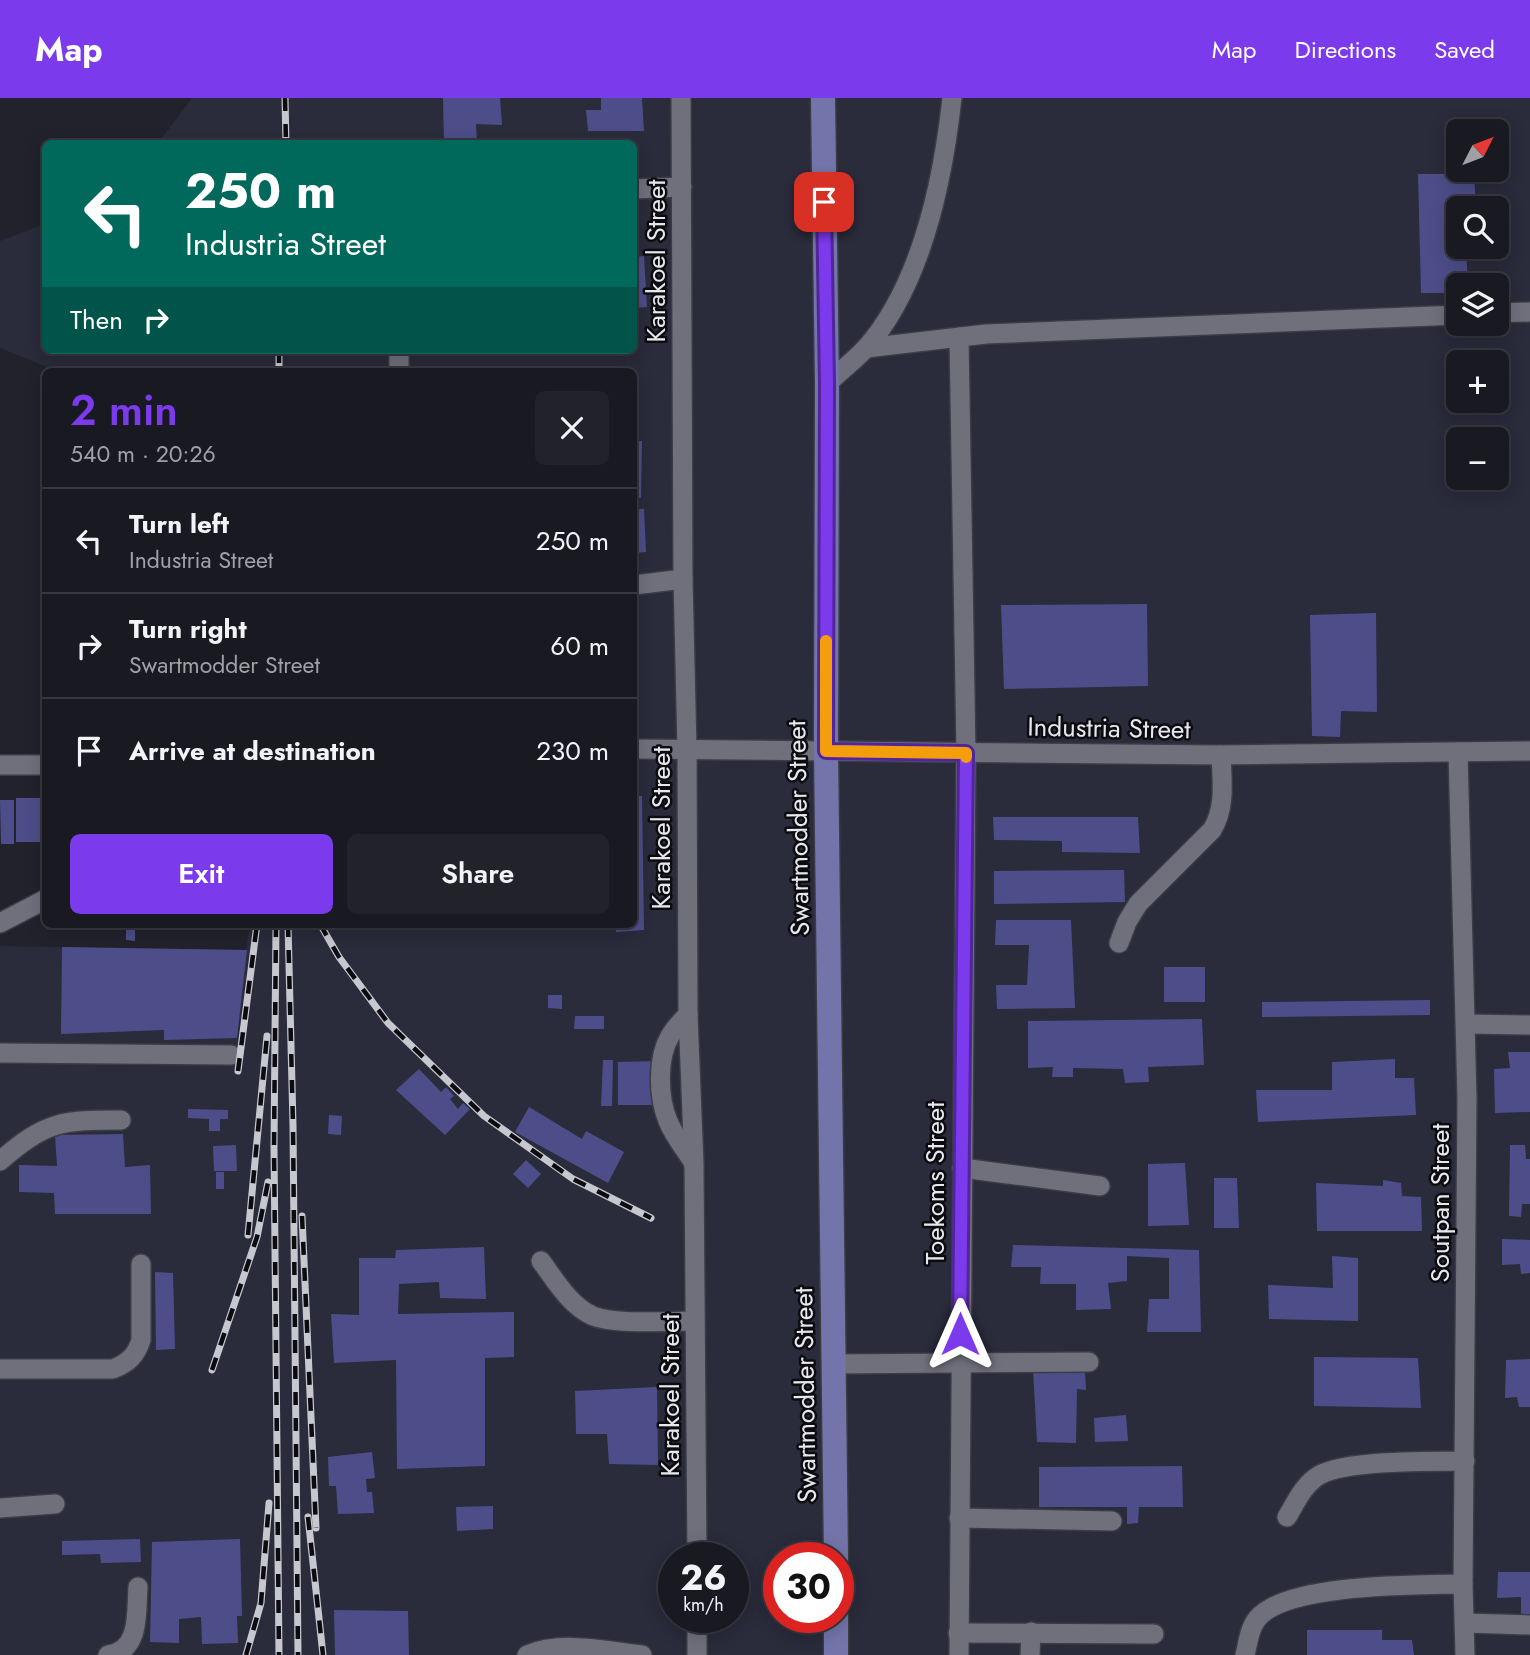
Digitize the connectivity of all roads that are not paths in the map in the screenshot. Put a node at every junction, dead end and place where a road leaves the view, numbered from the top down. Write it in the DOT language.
graph roads {
  1 [pos="681,98"];
  2 [pos="823,98"];
  3 [pos="952,98"];
  4 [pos="682,187"];
  5 [pos="637,189"];
  6 [pos="1530,312"];
  7 [pos="1509,313"];
  8 [pos="1446,315"];
  9 [pos="959,337"];
  10 [pos="866,348"];
  11 [pos="827,384"];
  12 [pos="683,579"];
  13 [pos="637,585"];
  14 [pos="637,749"];
  15 [pos="687,749"];
  16 [pos="826,751"];
  17 [pos="1530,751"];
  18 [pos="1458,752"];
  19 [pos="966,753"];
  20 [pos="1221,755"];
  21 [pos="0,765"];
  22 [pos="42,765"];
  23 [pos="42,901"];
  24 [pos="0,923"];
  25 [pos="1119,943"];
  26 [pos="688,1015"];
  27 [pos="1466,1024"];
  28 [pos="1530,1025"];
  29 [pos="0,1053"];
  30 [pos="231,1055"];
  31 [pos="121,1120"];
  32 [pos="0,1161"];
  33 [pos="694,1164"];
  34 [pos="961,1168"];
  35 [pos="1100,1186"];
  36 [pos="541,1261"];
  37 [pos="141,1265"];
  38 [pos="695,1321"];
  39 [pos="960,1362"];
  40 [pos="1089,1362"];
  41 [pos="834,1364"];
  42 [pos="0,1369"];
  43 [pos="1465,1461"];
  44 [pos="55,1504"];
  45 [pos="0,1508"];
  46 [pos="1287,1517"];
  47 [pos="958,1518"];
  48 [pos="1112,1521"];
  49 [pos="697,1542"];
  50 [pos="836,1542"];
  51 [pos="1463,1584"];
  52 [pos="138,1587"];
  53 [pos="1465,1623"];
  54 [pos="1530,1625"];
  55 [pos="1031,1632"];
  56 [pos="697,1633"];
  57 [pos="836,1633"];
  58 [pos="958,1633"];
  59 [pos="1154,1634"];
  60 [pos="108,1655"];
  61 [pos="527,1655"];
  62 [pos="642,1655"];
  63 [pos="697,1655"];
  64 [pos="836,1655"];
  65 [pos="959,1655"];
  66 [pos="1030,1655"];
  67 [pos="1245,1655"];
  68 [pos="1465,1655"];
  1 -- 4 [label="street, Karakoel Street"];
  2 -- 11 [label="main road, Swartmodder Street"];
  3 -- 10 [label="street"];
  4 -- 5 [label="street"];
  4 -- 12 [label="street, Karakoel Street"];
  6 -- 7 [label="street"];
  8 -- 9 [label="street"];
  9 -- 10 [label="street"];
  9 -- 19 [label="street, Toekoms Street"];
  10 -- 11 [label="street"];
  11 -- 16 [label="main road, Swartmodder Street"];
  12 -- 13 [label="street"];
  12 -- 15 [label="street, Karakoel Street"];
  14 -- 15 [label="street, Industria Street"];
  15 -- 16 [label="street, Industria Street"];
  15 -- 26 [label="street, Karakoel Street"];
  16 -- 19 [label="street, Industria Street"];
  16 -- 41 [label="main road, Swartmodder Street"];
  17 -- 18 [label="street, Industria Street"];
  18 -- 20 [label="street, Industria Street"];
  18 -- 27 [label="street, Soutpan Street"];
  19 -- 20 [label="street, Industria Street"];
  19 -- 34 [label="street, Toekoms Street"];
  20 -- 25 [label="street"];
  21 -- 22 [label="street"];
  23 -- 24 [label="street"];
  26 -- 33 [label="street, Karakoel Street"];
  26 -- 33 [label="street"];
  27 -- 28 [label="street"];
  27 -- 43 [label="street, Soutpan Street"];
  29 -- 30 [label="street"];
  31 -- 32 [label="street"];
  33 -- 38 [label="street, Karakoel Street"];
  34 -- 35 [label="street"];
  34 -- 39 [label="street, Toekoms Street"];
  36 -- 38 [label="street"];
  37 -- 42 [label="street"];
  38 -- 49 [label="street, Karakoel Street"];
  39 -- 40 [label="street"];
  39 -- 41 [label="street"];
  39 -- 47 [label="street, Toekoms Street"];
  41 -- 50 [label="main road, Swartmodder Street"];
  43 -- 46 [label="street"];
  43 -- 51 [label="street, Soutpan Street"];
  44 -- 45 [label="street"];
  47 -- 48 [label="street"];
  47 -- 58 [label="street, Toekoms Street"];
  51 -- 53 [label="street, Soutpan Street"];
  51 -- 67 [label="street"];
  52 -- 60 [label="street"];
  53 -- 54 [label="street"];
  53 -- 68 [label="street, Soutpan Street"];
  55 -- 58 [label="street"];
  55 -- 59 [label="street"];
  55 -- 66 [label="street"];
  56 -- 63 [label="street"];
  57 -- 64 [label="main road"];
  58 -- 65 [label="street, Toekoms Street"];
  61 -- 62 [label="street"];
}
